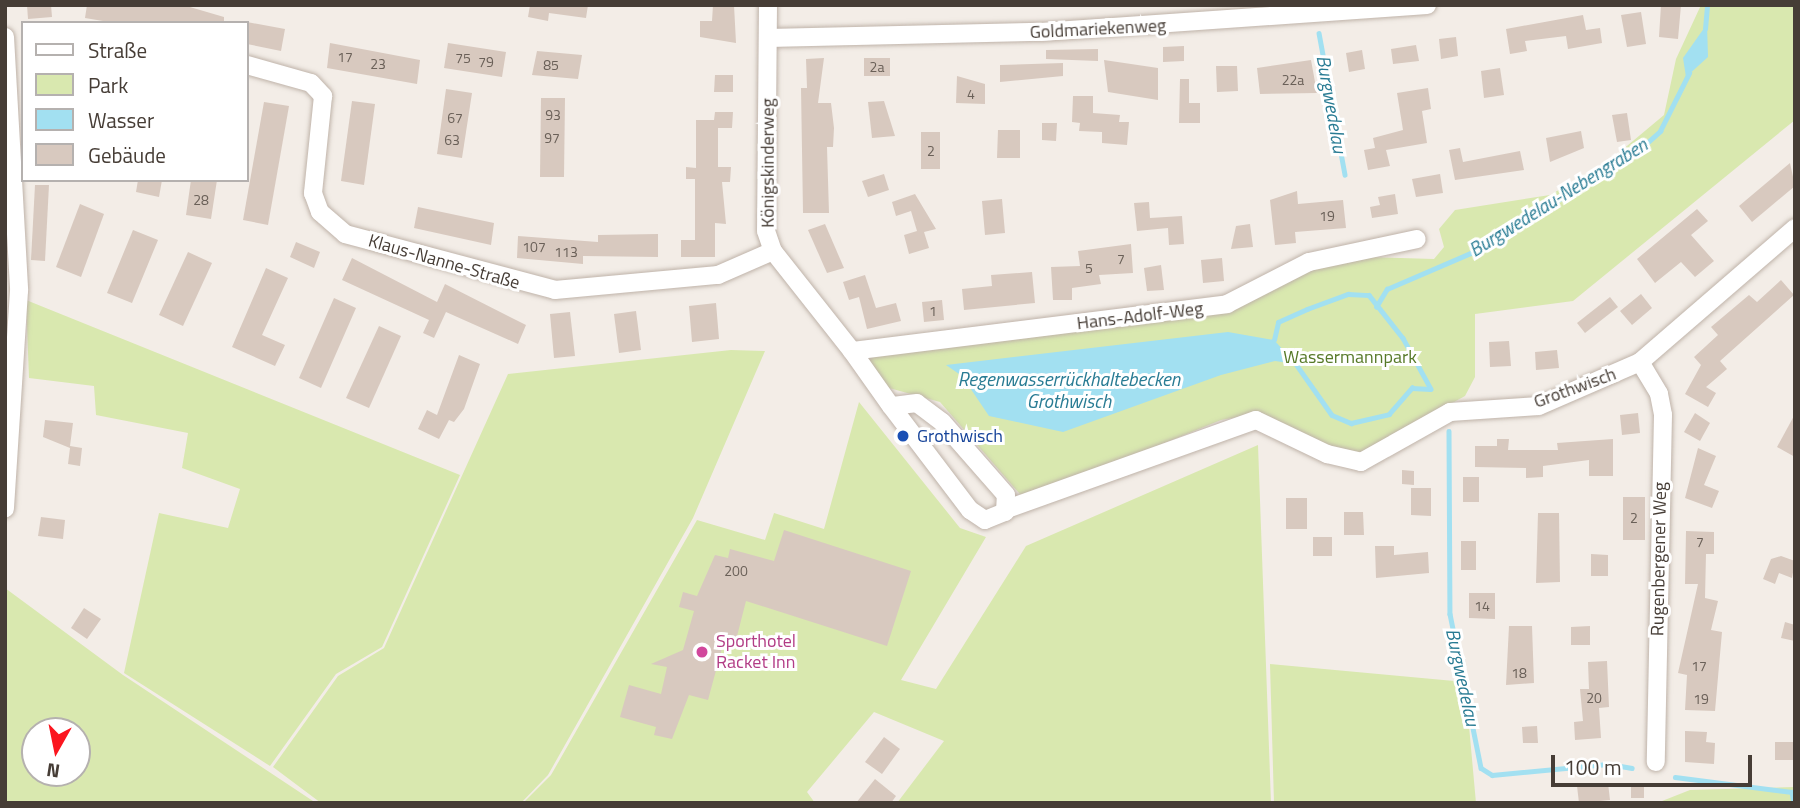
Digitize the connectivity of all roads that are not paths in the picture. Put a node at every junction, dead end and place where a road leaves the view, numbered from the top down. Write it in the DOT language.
graph roads {
  1 [pos="768,5"];
  2 [pos="1427,5"];
  3 [pos="768,38"];
  4 [pos="6,39"];
  5 [pos="248,65"];
  6 [pos="1795,228"];
  7 [pos="1417,239"];
  8 [pos="773,251"];
  9 [pos="852,351"];
  10 [pos="1640,362"];
  11 [pos="891,406"];
  12 [pos="7,447"];
  13 [pos="5,509"];
  14 [pos="1007,509"];
  15 [pos="1656,762"];
  1 -- 3 [label="street, Königskinderweg"];
  2 -- 3 [label="street, Goldmariekenweg"];
  3 -- 8 [label="street, Königskinderweg"];
  4 -- 12 [label="street"];
  5 -- 8 [label="street, Klaus-Nanne-Straße"];
  6 -- 10 [label="street, Grothwisch"];
  7 -- 9 [label="street, Hans-Adolf-Weg"];
  8 -- 9 [label="street, Königskinderweg"];
  9 -- 11 [label="street, Königskinderweg"];
  10 -- 14 [label="street, Grothwisch"];
  10 -- 15 [label="street, Rugenbergener Weg"];
  11 -- 14 [label="street"];
  11 -- 14 [label="street, Königskinderweg"];
  12 -- 13 [label="street"];
}
